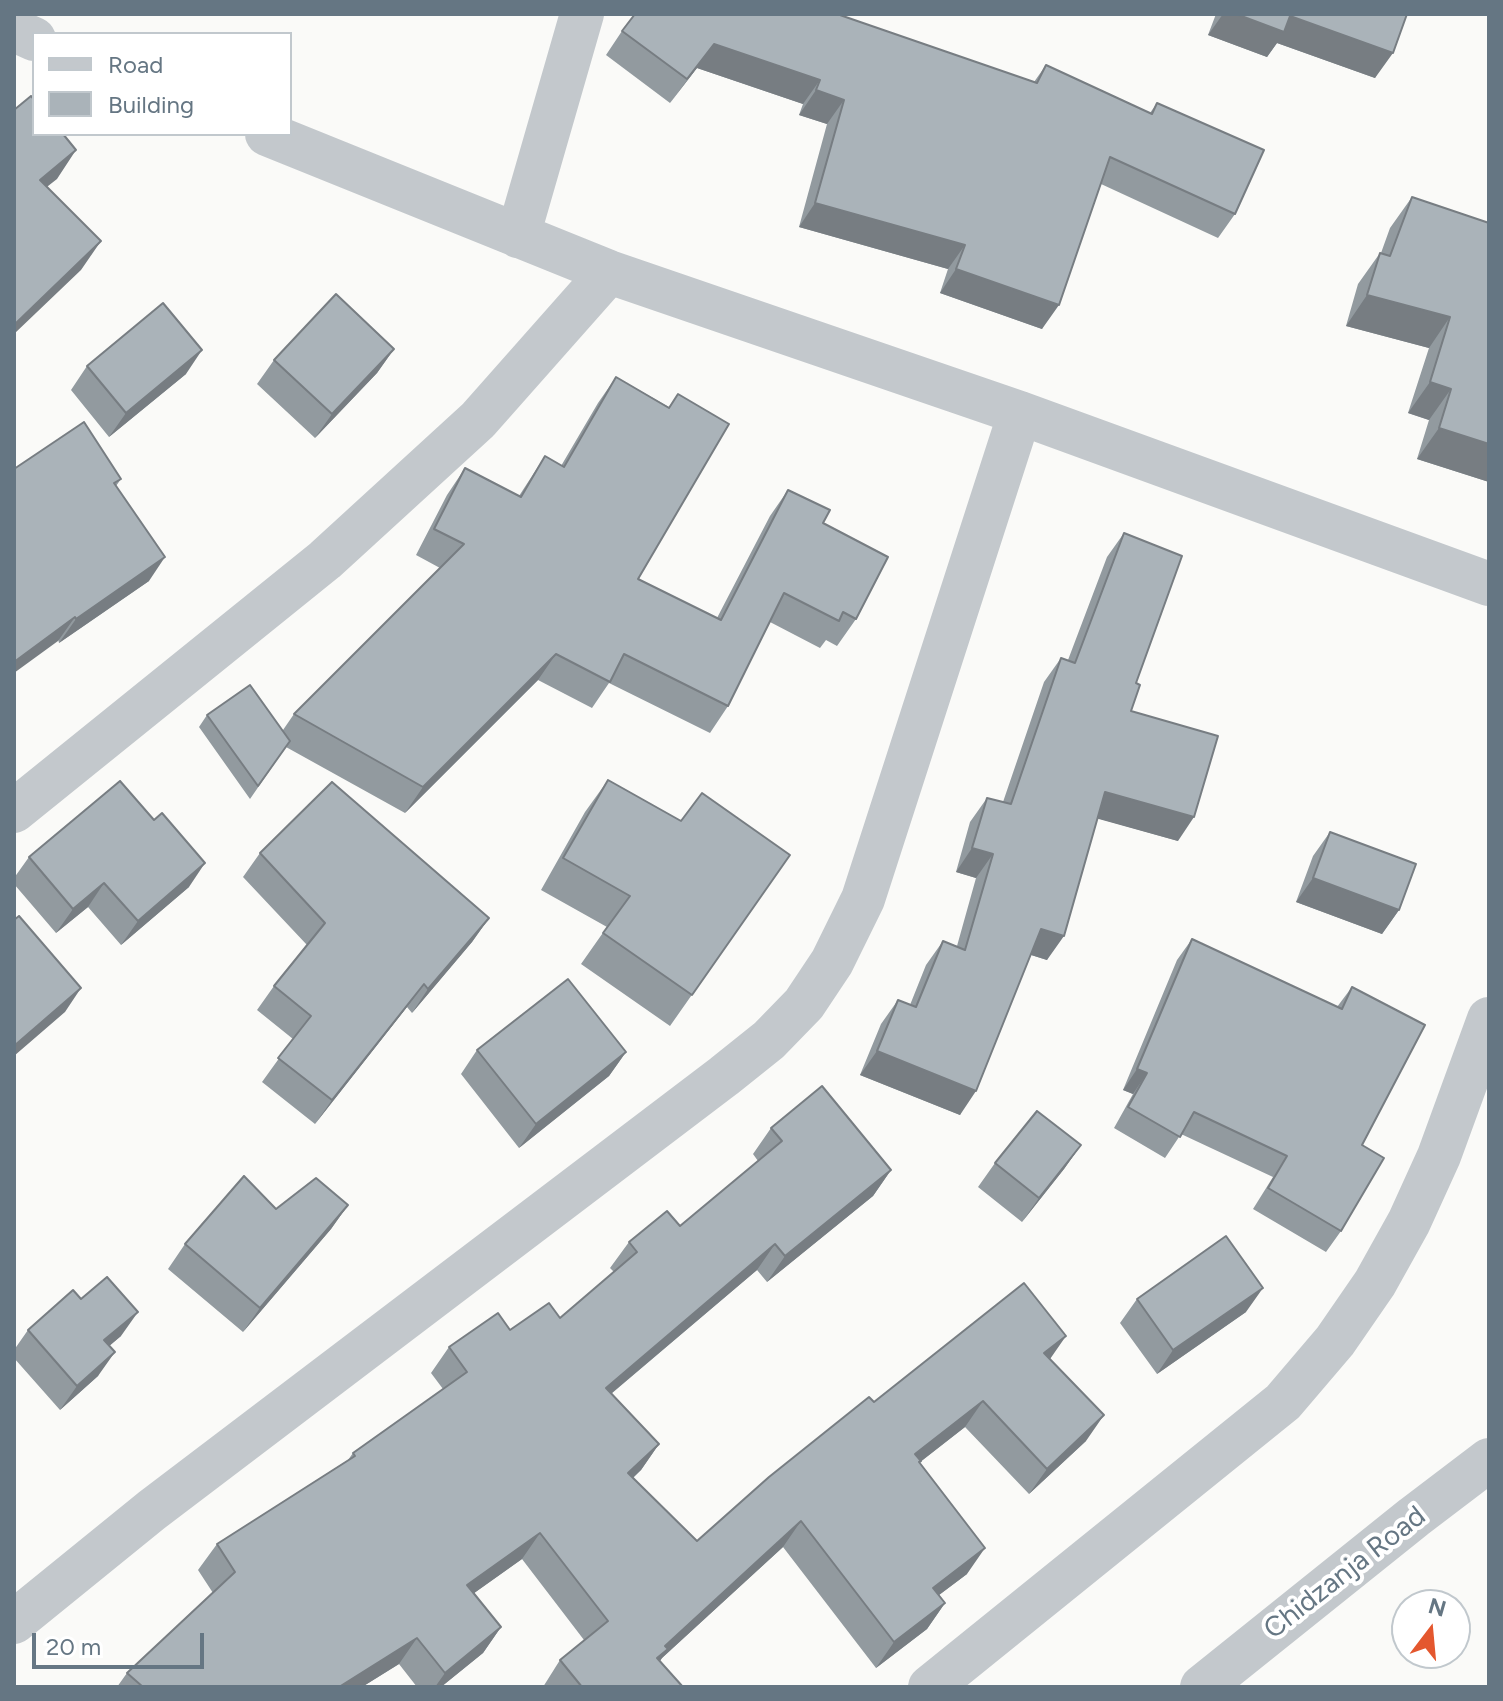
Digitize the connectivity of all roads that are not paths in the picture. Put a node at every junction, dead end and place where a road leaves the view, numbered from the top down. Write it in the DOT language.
graph roads {
  1 [pos="582,14"];
  2 [pos="272,136"];
  3 [pos="518,236"];
  4 [pos="609,272"];
  5 [pos="1020,413"];
  6 [pos="1489,584"];
  7 [pos="14,811"];
  8 [pos="1489,1019"];
  9 [pos="1489,1460"];
  10 [pos="14,1622"];
  11 [pos="930,1687"];
  12 [pos="1202,1687"];
  1 -- 3 [label="street"];
  2 -- 3 [label="street"];
  3 -- 4 [label="street"];
  4 -- 5 [label="street"];
  4 -- 7 [label="street"];
  5 -- 6 [label="street"];
  5 -- 10 [label="street"];
  8 -- 11 [label="street"];
  9 -- 12 [label="street, Chidzanja Road"];
}
